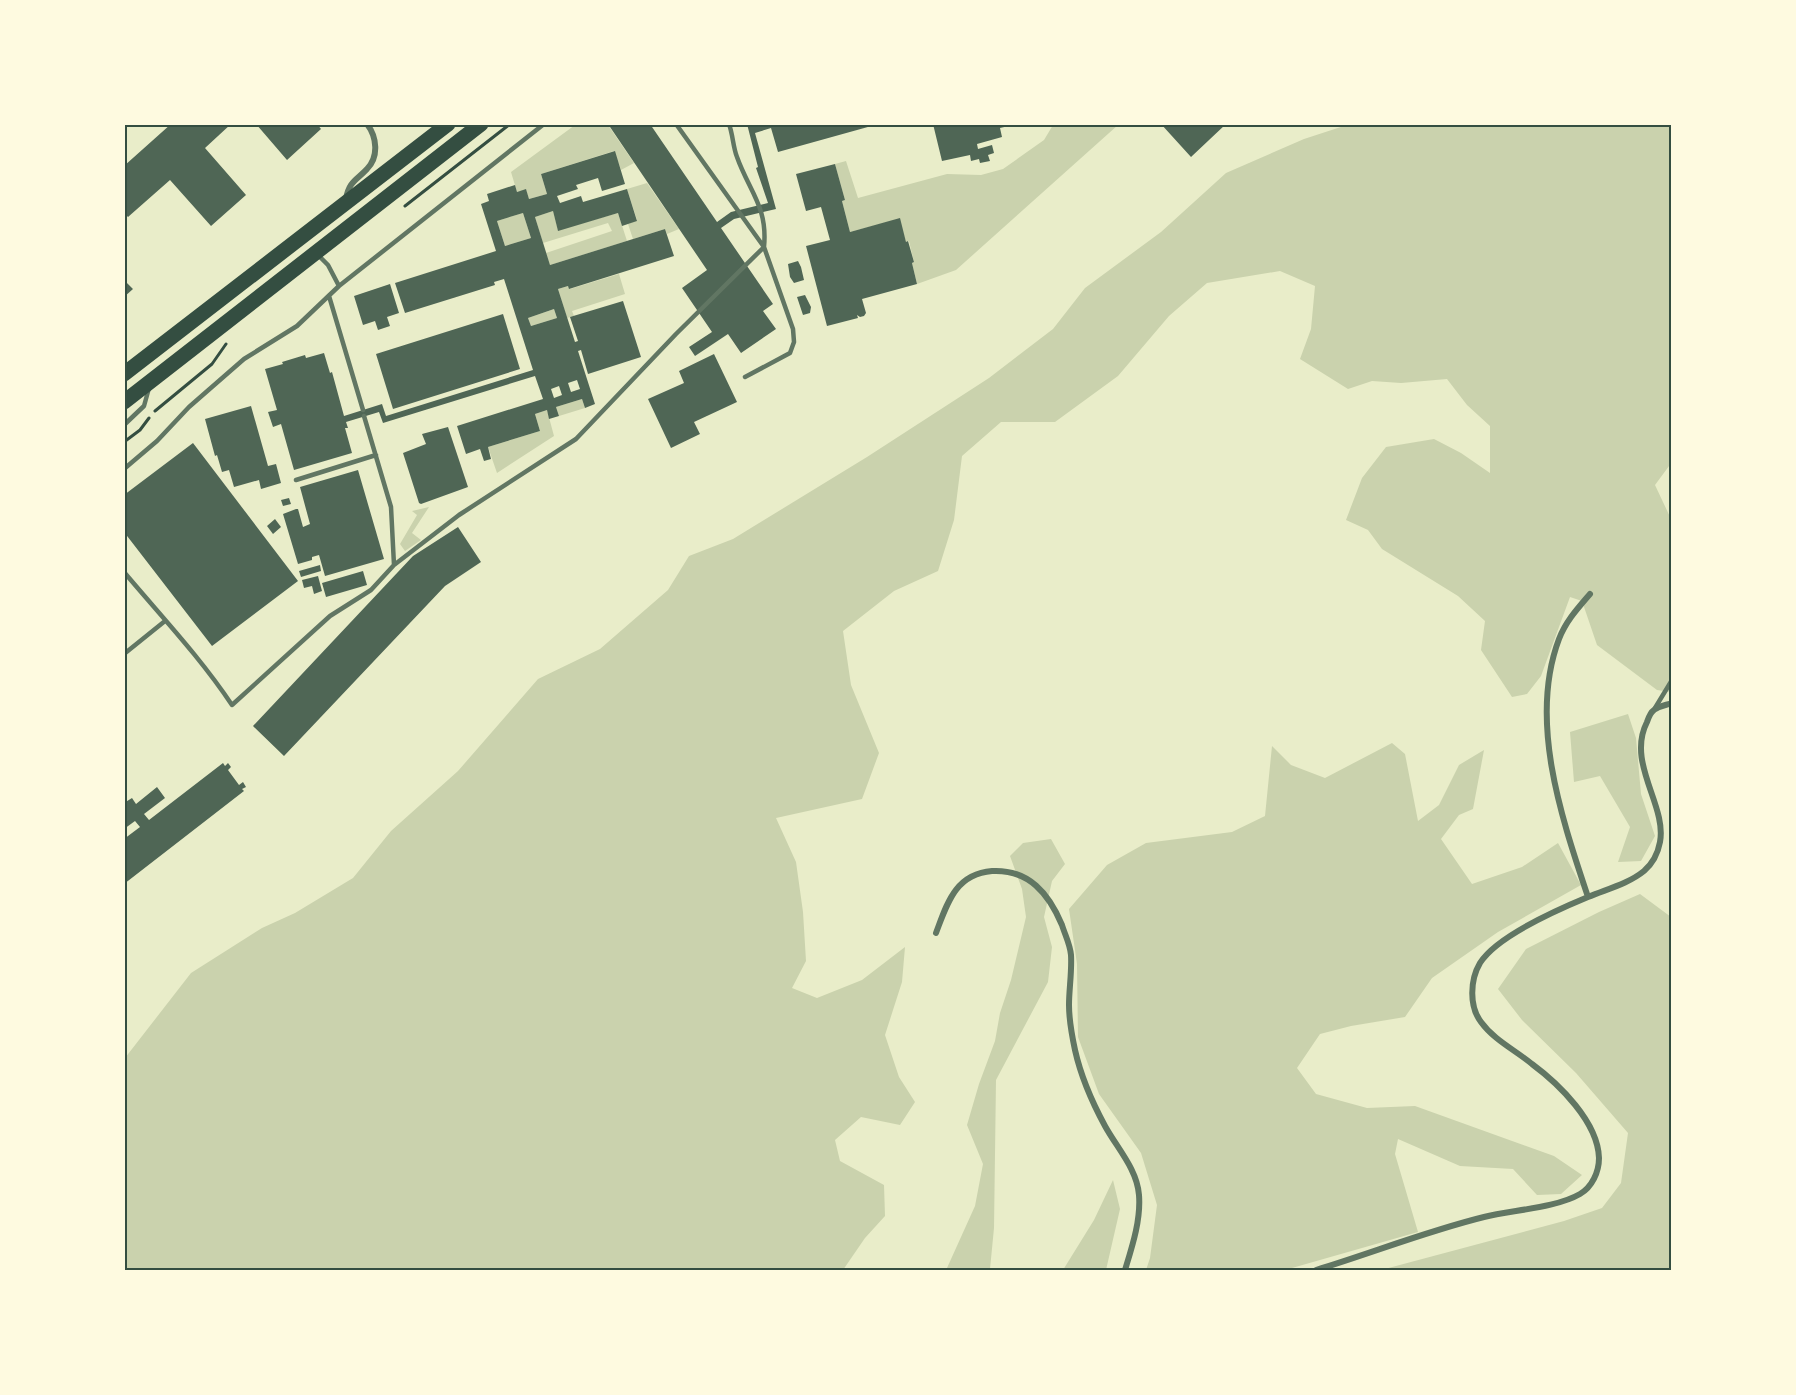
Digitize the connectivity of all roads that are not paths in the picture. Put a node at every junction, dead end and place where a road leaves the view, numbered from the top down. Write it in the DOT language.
graph roads {
  1 [pos="367,124"];
  2 [pos="448,124"];
  3 [pos="482,124"];
  4 [pos="544,124"];
  5 [pos="676,124"];
  6 [pos="729,124"];
  7 [pos="343,206"];
  8 [pos="764,247"];
  9 [pos="316,253"];
  10 [pos="339,286"];
  11 [pos="329,296"];
  12 [pos="124,374"];
  13 [pos="745,377"];
  14 [pos="152,380"];
  15 [pos="124,402"];
  16 [pos="124,424"];
  17 [pos="376,455"];
  18 [pos="124,469"];
  19 [pos="296,480"];
  20 [pos="394,565"];
  21 [pos="124,572"];
  22 [pos="1590,594"];
  23 [pos="165,621"];
  24 [pos="124,654"];
  25 [pos="1671,680"];
  26 [pos="1671,703"];
  27 [pos="1654,710"];
  28 [pos="1588,897"];
  29 [pos="936,933"];
  30 [pos="1125,1270"];
  31 [pos="1316,1270"];
  1 -- 7 [label="street"];
  2 -- 7 [label="main road"];
  3 -- 9 [label="main road"];
  4 -- 10 [label="lane"];
  5 -- 8 [label="lane"];
  6 -- 8 [label="lane"];
  7 -- 12 [label="main road"];
  8 -- 13 [label="lane"];
  8 -- 20 [label="lane"];
  9 -- 10 [label="lane"];
  9 -- 14 [label="main road"];
  10 -- 11 [label="lane"];
  11 -- 17 [label="lane"];
  11 -- 18 [label="lane"];
  14 -- 15 [label="main road"];
  14 -- 16 [label="lane"];
  17 -- 19 [label="lane"];
  17 -- 20 [label="lane"];
  20 -- 23 [label="lane"];
  21 -- 23 [label="lane"];
  22 -- 28 [label="street"];
  23 -- 24 [label="lane"];
  25 -- 27 [label="lane"];
  26 -- 27 [label="street"];
  27 -- 28 [label="street"];
  28 -- 31 [label="street"];
  29 -- 30 [label="street"];
}
